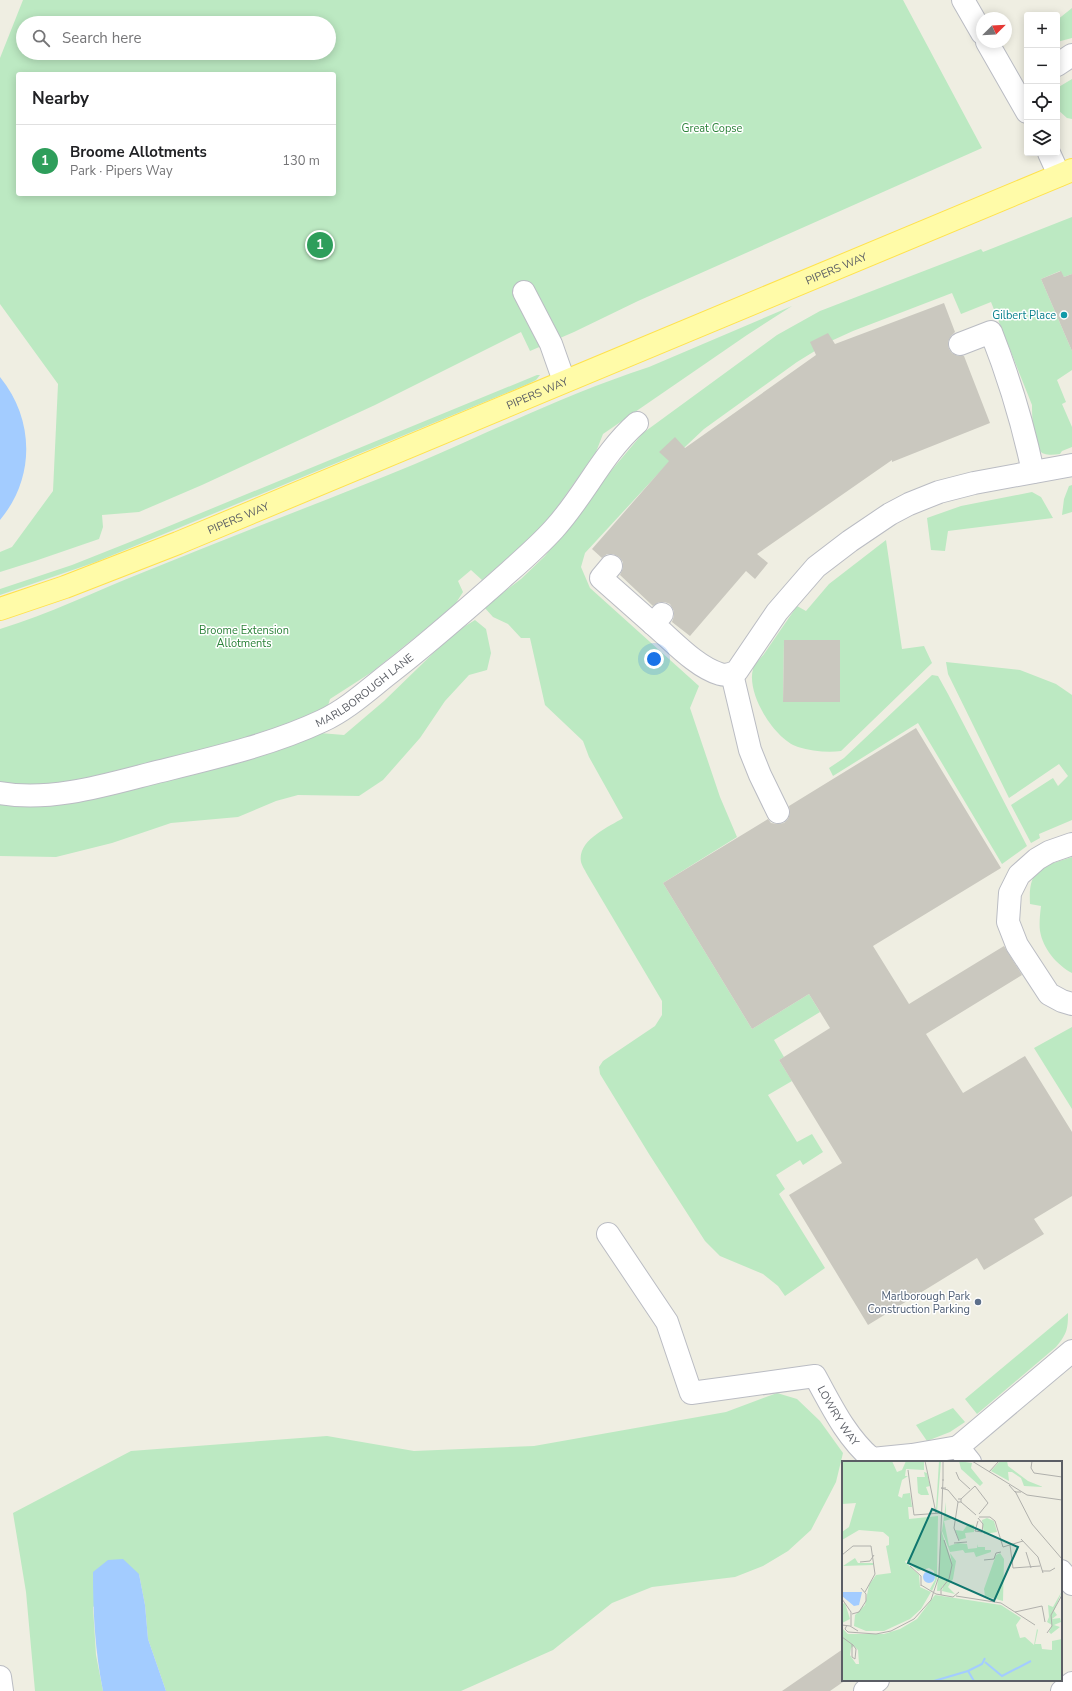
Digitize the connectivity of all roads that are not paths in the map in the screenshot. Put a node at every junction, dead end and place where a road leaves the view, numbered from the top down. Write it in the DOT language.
graph roads {
  1 [pos="963,0"];
  2 [pos="976,23"];
  3 [pos="991,48"];
  4 [pos="1072,55"];
  5 [pos="1060,63"];
  6 [pos="1022,89"];
  7 [pos="1052,156"];
  8 [pos="1066,173"];
  9 [pos="524,292"];
  10 [pos="960,344"];
  11 [pos="564,381"];
  12 [pos="637,423"];
  13 [pos="1072,465"];
  14 [pos="1033,472"];
  15 [pos="611,566"];
  16 [pos="0,609"];
  17 [pos="732,674"];
  18 [pos="0,793"];
  19 [pos="778,812"];
  20 [pos="1072,844"];
  21 [pos="1072,1004"];
  22 [pos="608,1234"];
  23 [pos="1072,1351"];
  24 [pos="964,1454"];
  25 [pos="871,1460"];
  26 [pos="1062,1572"];
  27 [pos="1072,1584"];
  28 [pos="0,1677"];
  29 [pos="877,1681"];
  30 [pos="1072,1683"];
  31 [pos="2,1691"];
  32 [pos="865,1691"];
  33 [pos="1062,1691"];
  1 -- 2 [label="street"];
  3 -- 6 [label="street"];
  4 -- 5 [label="street"];
  7 -- 8 [label="street"];
  8 -- 11 [label="main road, PIPERS WAY"];
  9 -- 11 [label="street"];
  10 -- 14 [label="street"];
  11 -- 16 [label="main road, PIPERS WAY"];
  12 -- 18 [label="street, MARLBOROUGH LANE"];
  13 -- 14 [label="street"];
  14 -- 17 [label="street"];
  15 -- 17 [label="street"];
  17 -- 19 [label="street"];
  20 -- 21 [label="street"];
  22 -- 25 [label="street, LOWRY WAY"];
  23 -- 24 [label="street"];
  24 -- 25 [label="street, LOWRY WAY"];
  26 -- 27 [label="street"];
  28 -- 31 [label="street"];
  29 -- 32 [label="street"];
  30 -- 33 [label="street"];
}
